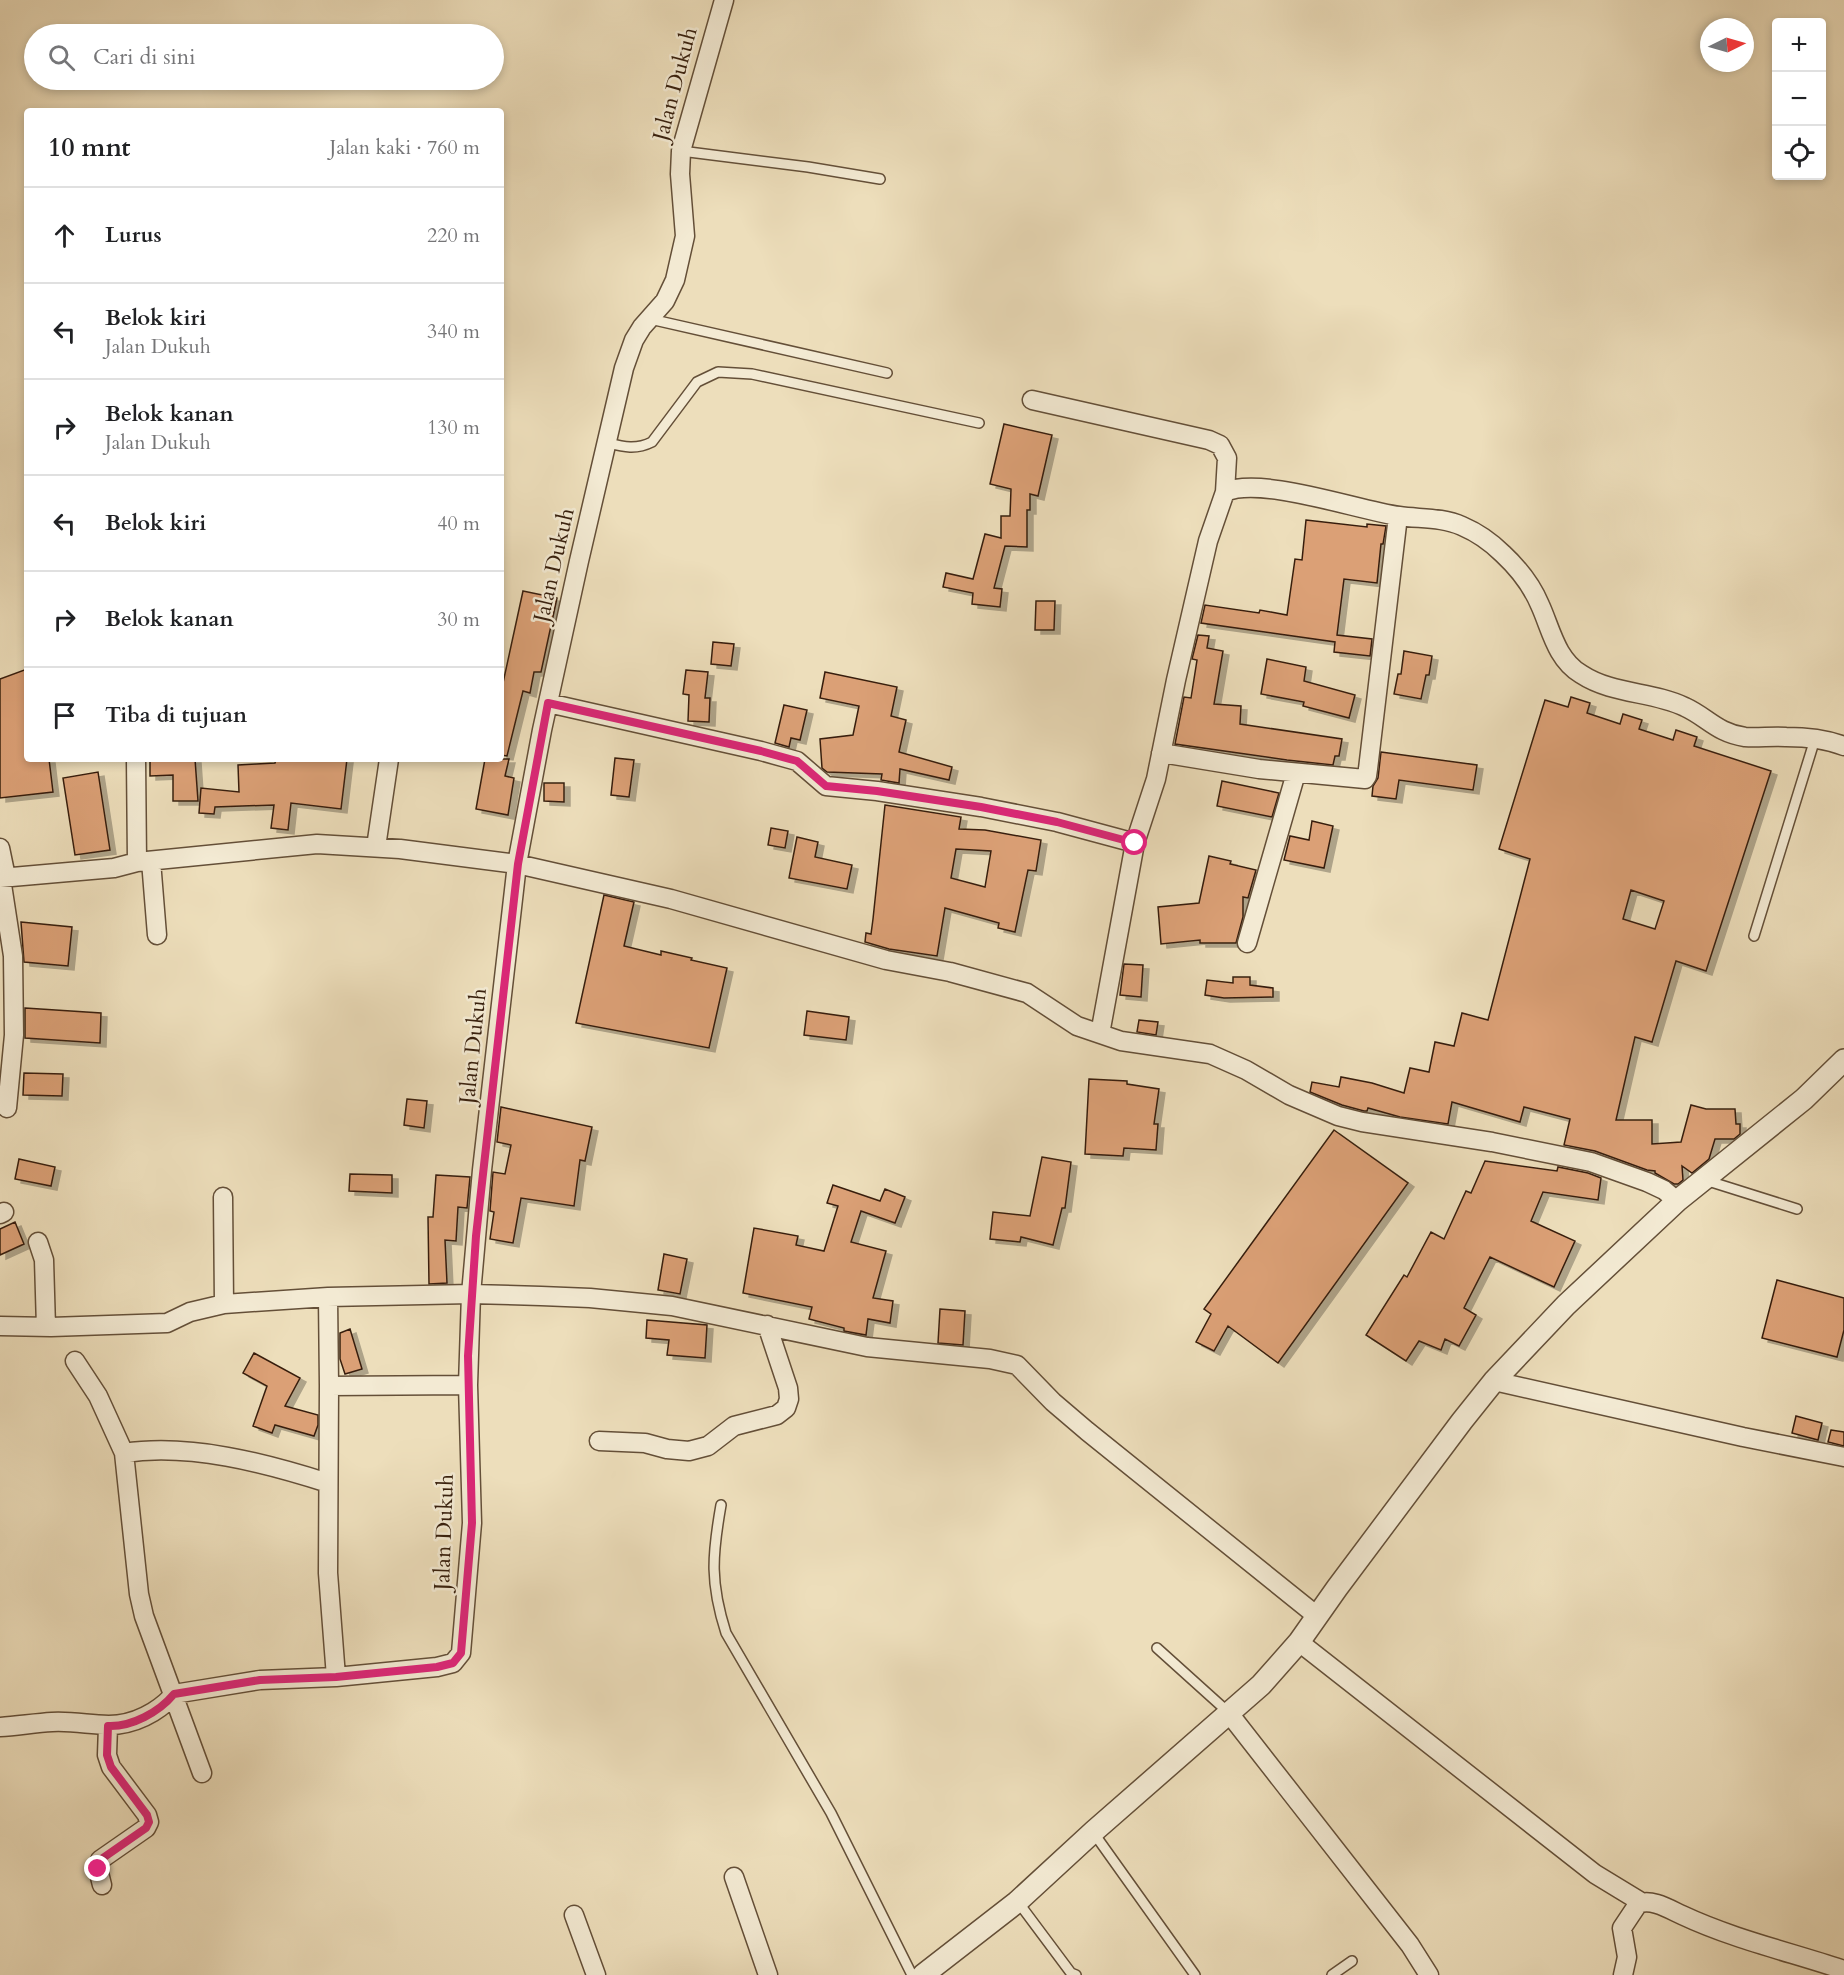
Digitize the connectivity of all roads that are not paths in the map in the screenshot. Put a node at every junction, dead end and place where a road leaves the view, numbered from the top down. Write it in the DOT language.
graph roads {
  1 [pos="724,0"];
  2 [pos="681,152"];
  3 [pos="880,179"];
  4 [pos="651,319"];
  5 [pos="887,373"];
  6 [pos="1032,400"];
  7 [pos="979,423"];
  8 [pos="608,443"];
  9 [pos="1225,492"];
  10 [pos="1398,516"];
  11 [pos="548,703"];
  12 [pos="1815,739"];
  13 [pos="1844,746"];
  14 [pos="1161,753"];
  15 [pos="136,762"];
  16 [pos="388,762"];
  17 [pos="1296,773"];
  18 [pos="1135,843"];
  19 [pos="376,847"];
  20 [pos="0,848"];
  21 [pos="144,862"];
  22 [pos="518,864"];
  23 [pos="2,878"];
  24 [pos="157,935"];
  25 [pos="1754,936"];
  26 [pos="1247,943"];
  27 [pos="1100,1034"];
  28 [pos="1844,1060"];
  29 [pos="7,1108"];
  30 [pos="1705,1180"];
  31 [pos="222,1197"];
  32 [pos="1677,1201"];
  33 [pos="1797,1209"];
  34 [pos="38,1242"];
  35 [pos="471,1294"];
  36 [pos="328,1297"];
  37 [pos="224,1304"];
  38 [pos="767,1325"];
  39 [pos="0,1326"];
  40 [pos="46,1327"];
  41 [pos="75,1361"];
  42 [pos="1494,1382"];
  43 [pos="468,1385"];
  44 [pos="329,1386"];
  45 [pos="599,1441"];
  46 [pos="124,1453"];
  47 [pos="1844,1458"];
  48 [pos="328,1483"];
  49 [pos="721,1505"];
  50 [pos="1317,1616"];
  51 [pos="1299,1642"];
  52 [pos="1157,1648"];
  53 [pos="336,1677"];
  54 [pos="174,1694"];
  55 [pos="1228,1712"];
  56 [pos="108,1726"];
  57 [pos="0,1727"];
  58 [pos="202,1773"];
  59 [pos="1094,1832"];
  60 [pos="734,1877"];
  61 [pos="102,1885"];
  62 [pos="1017,1902"];
  63 [pos="1641,1902"];
  64 [pos="574,1915"];
  65 [pos="1352,1961"];
  66 [pos="1844,1970"];
  67 [pos="1072,1974"];
  68 [pos="596,1975"];
  69 [pos="768,1975"];
  70 [pos="912,1975"];
  71 [pos="923,1975"];
  72 [pos="1195,1975"];
  73 [pos="1332,1975"];
  74 [pos="1429,1975"];
  75 [pos="1623,1975"];
  1 -- 2 [label="street, Jalan Dukuh"];
  2 -- 3 [label="lane"];
  2 -- 4 [label="street, Jalan Dukuh"];
  4 -- 5 [label="lane"];
  4 -- 8 [label="street, Jalan Dukuh"];
  6 -- 9 [label="street"];
  7 -- 8 [label="lane"];
  8 -- 11 [label="street, Jalan Dukuh"];
  9 -- 10 [label="street"];
  9 -- 14 [label="street"];
  10 -- 12 [label="street"];
  10 -- 17 [label="street"];
  11 -- 18 [label="street"];
  11 -- 22 [label="street, Jalan Dukuh"];
  12 -- 13 [label="street"];
  12 -- 25 [label="lane"];
  14 -- 17 [label="street"];
  14 -- 18 [label="street"];
  15 -- 21 [label="street"];
  16 -- 19 [label="street"];
  17 -- 26 [label="street"];
  18 -- 27 [label="street"];
  19 -- 21 [label="street"];
  19 -- 22 [label="street"];
  20 -- 23 [label="street"];
  21 -- 23 [label="street"];
  21 -- 24 [label="street"];
  22 -- 27 [label="street"];
  22 -- 35 [label="street, Jalan Dukuh"];
  23 -- 29 [label="street"];
  27 -- 32 [label="street"];
  28 -- 30 [label="street"];
  30 -- 32 [label="street"];
  30 -- 33 [label="lane"];
  31 -- 37 [label="street"];
  32 -- 42 [label="street"];
  34 -- 40 [label="street"];
  35 -- 36 [label="street"];
  35 -- 38 [label="street"];
  35 -- 43 [label="street, Jalan Dukuh"];
  36 -- 37 [label="street"];
  36 -- 44 [label="street"];
  37 -- 40 [label="street"];
  38 -- 45 [label="street"];
  38 -- 50 [label="street"];
  39 -- 40 [label="street"];
  41 -- 46 [label="street"];
  42 -- 47 [label="street"];
  42 -- 50 [label="street"];
  43 -- 44 [label="street"];
  43 -- 53 [label="street, Jalan Dukuh"];
  44 -- 48 [label="street"];
  46 -- 48 [label="street"];
  46 -- 54 [label="street"];
  48 -- 53 [label="street"];
  49 -- 70 [label="lane"];
  50 -- 51 [label="street"];
  51 -- 55 [label="street"];
  51 -- 63 [label="street"];
  52 -- 55 [label="lane"];
  53 -- 54 [label="street, Jalan Dukuh"];
  54 -- 56 [label="street, Jalan Dukuh"];
  54 -- 58 [label="street"];
  55 -- 59 [label="street"];
  55 -- 74 [label="street"];
  56 -- 57 [label="street, Jalan Dukuh"];
  56 -- 61 [label="street"];
  59 -- 62 [label="street"];
  59 -- 72 [label="lane"];
  60 -- 69 [label="street"];
  62 -- 67 [label="lane"];
  62 -- 71 [label="street"];
  63 -- 66 [label="street"];
  63 -- 75 [label="street"];
  64 -- 68 [label="street"];
  65 -- 73 [label="lane"];
}
